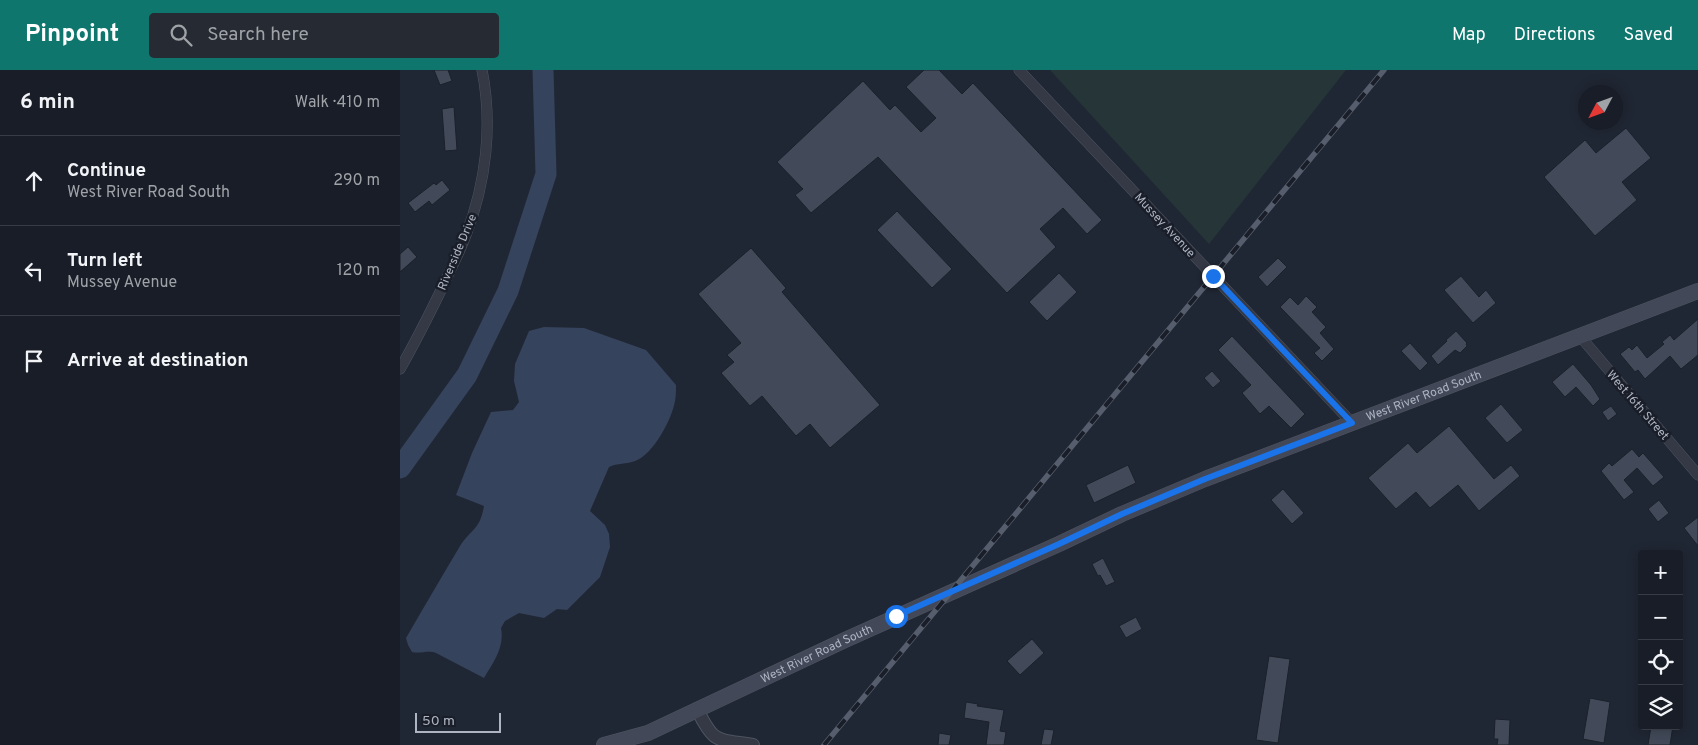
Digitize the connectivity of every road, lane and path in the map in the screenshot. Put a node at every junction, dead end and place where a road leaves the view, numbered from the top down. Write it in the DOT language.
graph roads {
  1 [pos="482,70"];
  2 [pos="1019,70"];
  3 [pos="1698,291"];
  4 [pos="1579,335"];
  5 [pos="400,369"];
  6 [pos="1352,423"];
  7 [pos="1698,475"];
  8 [pos="697,709"];
  9 [pos="648,733"];
  10 [pos="604,745"];
  11 [pos="630,745"];
  12 [pos="753,745"];
  1 -- 5 [label="street, Riverside Drive"];
  2 -- 6 [label="street, Mussey Avenue"];
  3 -- 4 [label="main road, West River Road South"];
  4 -- 6 [label="main road, West River Road South"];
  4 -- 7 [label="street, West 16th Street"];
  6 -- 8 [label="main road, West River Road South"];
  8 -- 9 [label="main road, West River Road South"];
  8 -- 12 [label="street"];
  9 -- 10 [label="main road, West River Road South"];
  9 -- 11 [label="main road"];
}
